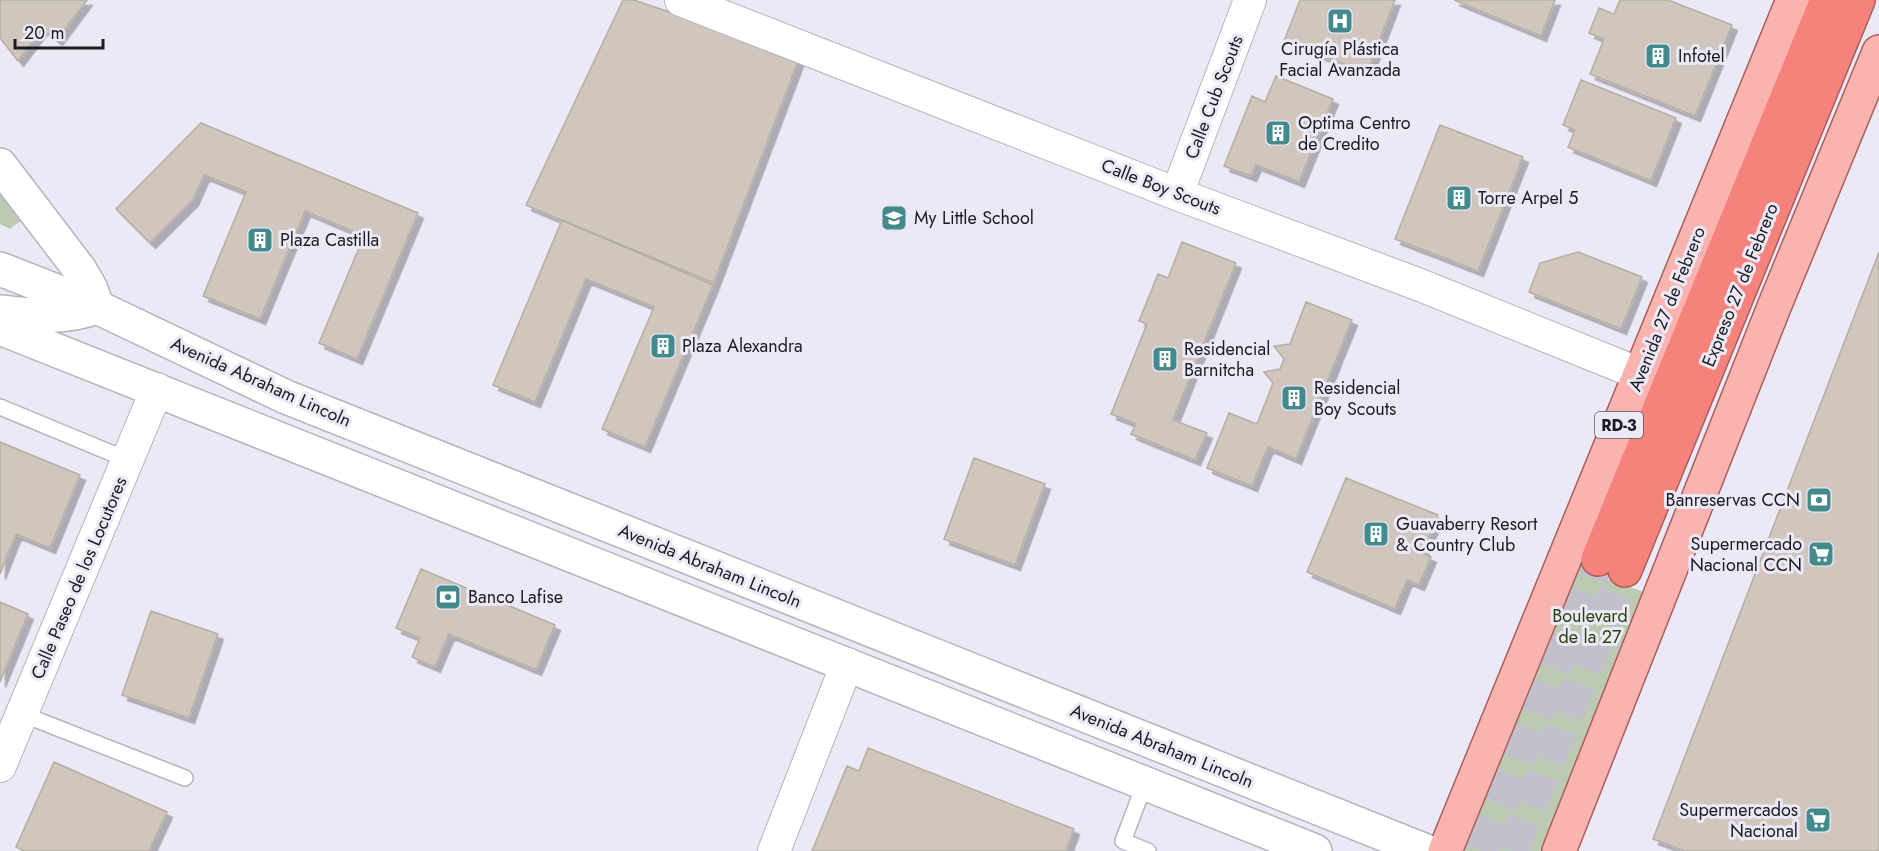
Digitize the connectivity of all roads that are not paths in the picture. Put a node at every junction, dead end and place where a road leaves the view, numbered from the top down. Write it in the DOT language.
graph roads {
  1 [pos="681,0"];
  2 [pos="1250,0"];
  3 [pos="1793,0"];
  4 [pos="1827,0"];
  5 [pos="1858,0"];
  6 [pos="1879,52"];
  7 [pos="0,165"];
  8 [pos="1177,194"];
  9 [pos="0,269"];
  10 [pos="97,307"];
  11 [pos="0,312"];
  12 [pos="0,328"];
  13 [pos="1640,374"];
  14 [pos="158,389"];
  15 [pos="0,407"];
  16 [pos="128,460"];
  17 [pos="847,664"];
  18 [pos="22,714"];
  19 [pos="0,766"];
  20 [pos="185,778"];
  21 [pos="1145,783"];
  22 [pos="774,851"];
  23 [pos="1148,851"];
  24 [pos="1315,851"];
  25 [pos="1426,851"];
  26 [pos="1445,851"];
  27 [pos="1559,851"];
  1 -- 8 [label="street, Calle Boy Scouts"];
  2 -- 8 [label="street, Calle Cub Scouts"];
  3 -- 13 [label="main road, Avenida 27 de Febrero / RD-3"];
  4 -- 5 [label="highway, Expreso 27 de Febrero / RD-3"];
  6 -- 27 [label="main road"];
  7 -- 10 [label="main road"];
  8 -- 13 [label="street, Calle Boy Scouts"];
  9 -- 10 [label="main road, Avenida Abraham Lincoln"];
  10 -- 11 [label="main road"];
  10 -- 25 [label="main road, Avenida Abraham Lincoln"];
  12 -- 14 [label="main road"];
  13 -- 26 [label="main road, Avenida 27 de Febrero / RD-3"];
  14 -- 16 [label="street, Calle Paseo de los Locutores"];
  14 -- 17 [label="main road"];
  15 -- 16 [label="lane"];
  16 -- 18 [label="street, Calle Paseo de los Locutores"];
  17 -- 21 [label="main road"];
  17 -- 22 [label="street"];
  18 -- 19 [label="street, Calle Paseo de los Locutores"];
  18 -- 20 [label="lane"];
  21 -- 23 [label="lane"];
  21 -- 24 [label="main road"];
}
